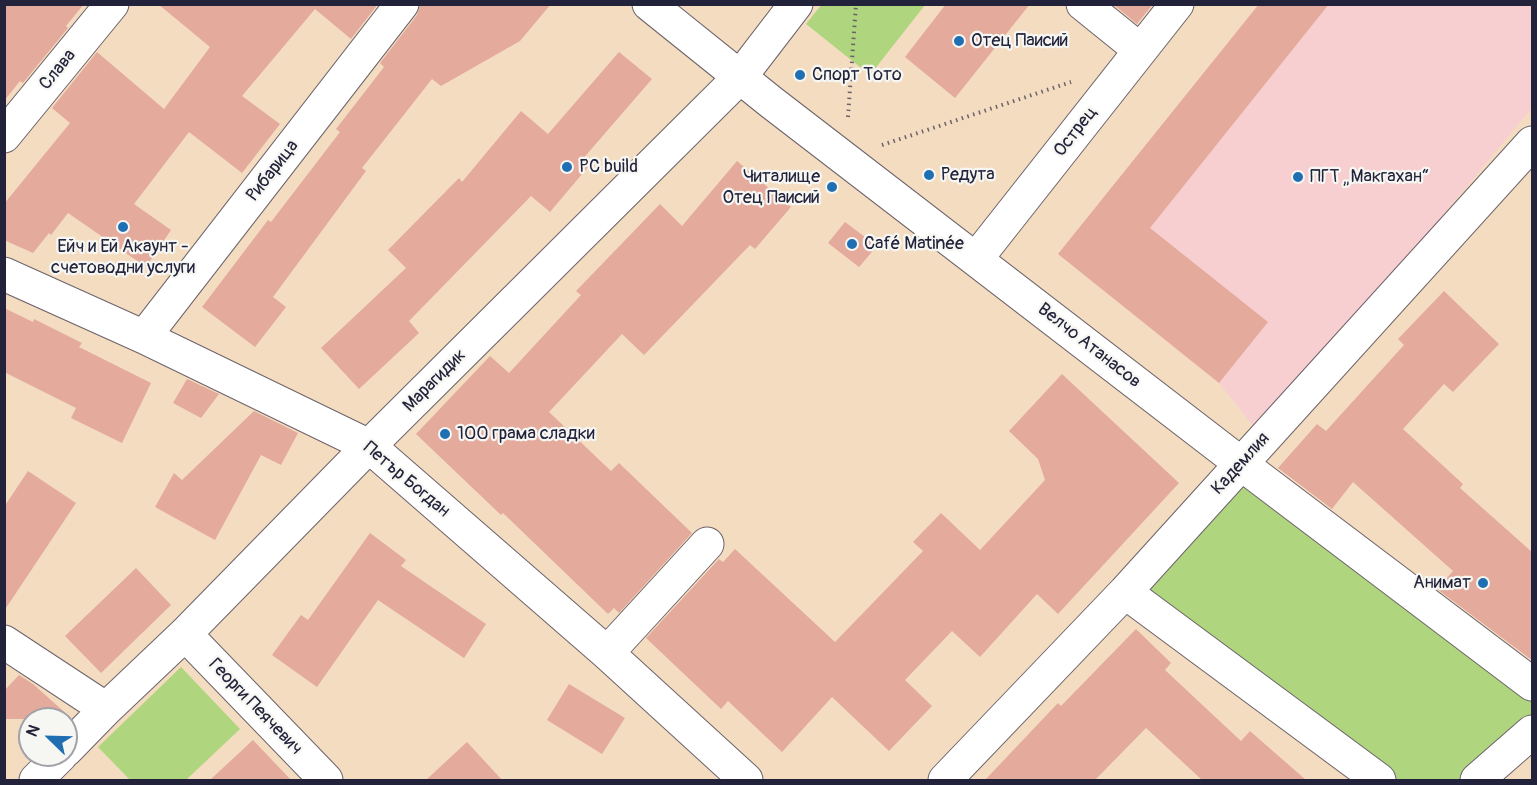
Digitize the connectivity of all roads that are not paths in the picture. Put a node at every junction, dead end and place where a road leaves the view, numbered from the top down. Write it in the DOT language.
graph roads {
  1 [pos="112,4"];
  2 [pos="402,4"];
  3 [pos="649,4"];
  4 [pos="796,4"];
  5 [pos="1083,4"];
  6 [pos="1177,4"];
  7 [pos="1140,50"];
  8 [pos="740,77"];
  9 [pos="4,136"];
  10 [pos="1533,143"];
  11 [pos="976,258"];
  12 [pos="4,274"];
  13 [pos="144,337"];
  14 [pos="369,446"];
  15 [pos="1241,463"];
  16 [pos="707,544"];
  17 [pos="1125,592"];
  18 [pos="185,634"];
  19 [pos="4,642"];
  20 [pos="607,653"];
  21 [pos="1533,684"];
  22 [pos="106,709"];
  23 [pos="1533,732"];
  24 [pos="78,738"];
  25 [pos="50,767"];
  26 [pos="36,780"];
  27 [pos="326,780"];
  28 [pos="746,780"];
  29 [pos="945,780"];
  30 [pos="1379,780"];
  31 [pos="1477,780"];
  1 -- 9 [label="street, Слава"];
  2 -- 13 [label="street, Рибарица"];
  3 -- 8 [label="street, Велчо Атанасов"];
  4 -- 8 [label="street, Марагидик"];
  5 -- 7 [label="street"];
  6 -- 7 [label="street, Острец"];
  7 -- 11 [label="street, Острец"];
  8 -- 11 [label="street, Велчо Атанасов"];
  8 -- 14 [label="street, Марагидик"];
  10 -- 15 [label="street, Кадемлия"];
  11 -- 15 [label="street, Велчо Атанасов"];
  12 -- 13 [label="street, Петър Богдан"];
  13 -- 14 [label="street, Петър Богдан"];
  14 -- 18 [label="street, Марагидик"];
  14 -- 20 [label="street, Петър Богдан"];
  15 -- 17 [label="street, Кадемлия"];
  15 -- 21 [label="street, Велчо Атанасов"];
  16 -- 20 [label="street"];
  17 -- 29 [label="street, Кадемлия"];
  17 -- 30 [label="street"];
  18 -- 22 [label="street, Марагидик"];
  18 -- 27 [label="street, Георги Пеячевич"];
  19 -- 22 [label="street"];
  20 -- 28 [label="street, Петър Богдан"];
  22 -- 24 [label="street, Марагидик"];
  23 -- 31 [label="street"];
  25 -- 26 [label="street"];
}
